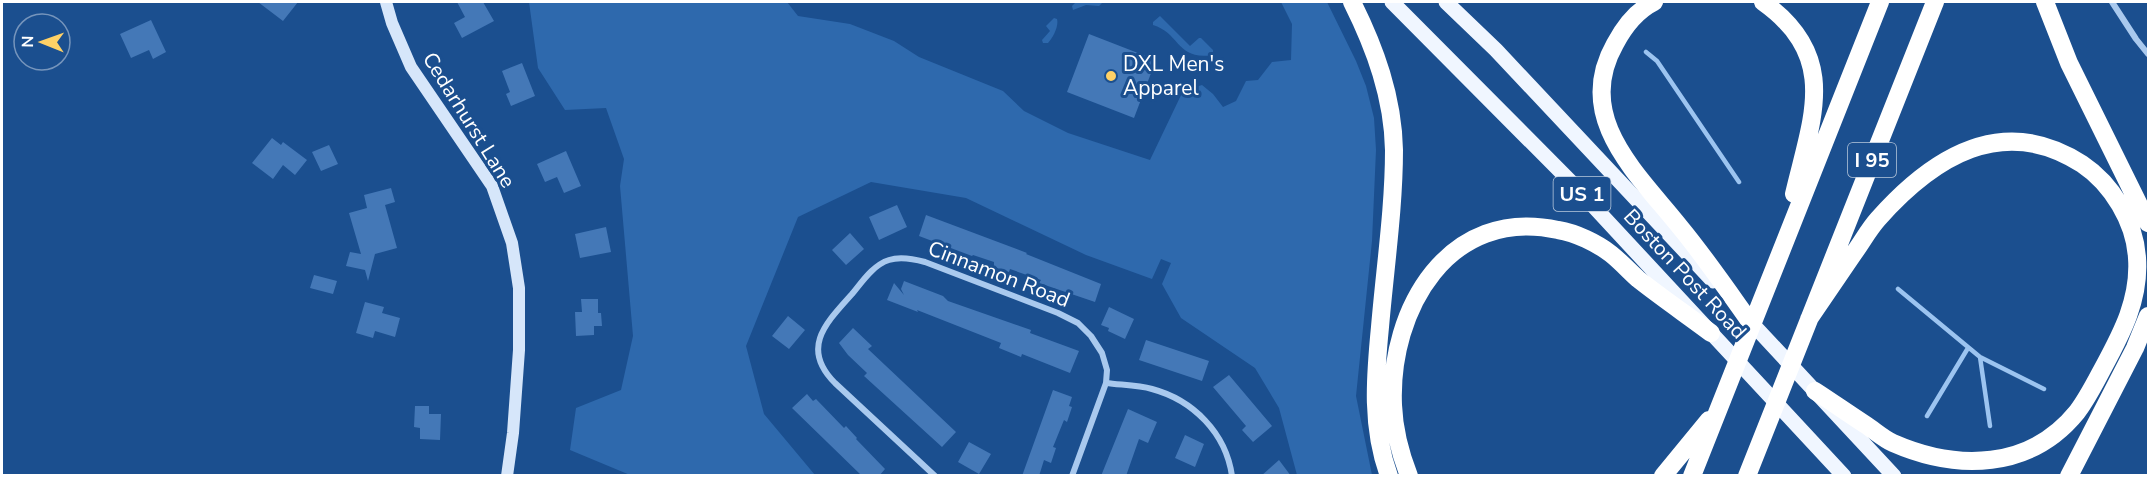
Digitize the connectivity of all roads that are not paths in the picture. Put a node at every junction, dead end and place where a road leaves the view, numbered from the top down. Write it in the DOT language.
graph roads {
  1 [pos="386,2"];
  2 [pos="1352,2"];
  3 [pos="1392,2"];
  4 [pos="1446,2"];
  5 [pos="1654,2"];
  6 [pos="1763,2"];
  7 [pos="1881,2"];
  8 [pos="1935,2"];
  9 [pos="2045,2"];
  10 [pos="2112,2"];
  11 [pos="2148,54"];
  12 [pos="2148,223"];
  13 [pos="1780,254"];
  14 [pos="2148,316"];
  15 [pos="1748,319"];
  16 [pos="1809,319"];
  17 [pos="1711,333"];
  18 [pos="1106,383"];
  19 [pos="1815,391"];
  20 [pos="1720,407"];
  21 [pos="507,476"];
  22 [pos="936,476"];
  23 [pos="1072,476"];
  24 [pos="1232,476"];
  25 [pos="1389,476"];
  26 [pos="1409,476"];
  27 [pos="1663,476"];
  28 [pos="1692,476"];
  29 [pos="1747,476"];
  30 [pos="1844,476"];
  31 [pos="1894,476"];
  32 [pos="2069,476"];
  1 -- 21 [label="street, Cedarhurst Lane"];
  2 -- 25 [label="highway"];
  3 -- 17 [label="main road, Boston Post Road / US 1"];
  4 -- 15 [label="main road, Boston Post Road / US 1"];
  5 -- 15 [label="highway"];
  6 -- 13 [label="highway"];
  7 -- 13 [label="highway, I 95"];
  8 -- 16 [label="highway, I 95"];
  9 -- 12 [label="highway"];
  10 -- 11 [label="street"];
  13 -- 20 [label="highway, I 95"];
  14 -- 32 [label="highway"];
  15 -- 19 [label="main road, Boston Post Road / US 1"];
  16 -- 19 [label="highway"];
  16 -- 29 [label="highway, I 95"];
  17 -- 26 [label="highway"];
  17 -- 30 [label="main road, Boston Post Road / US 1"];
  18 -- 22 [label="street, Cinnamon Road"];
  18 -- 23 [label="street, Cinnamon Road"];
  18 -- 24 [label="street"];
  19 -- 31 [label="main road, Boston Post Road / US 1"];
  20 -- 27 [label="highway"];
  20 -- 28 [label="highway, I 95"];
}
